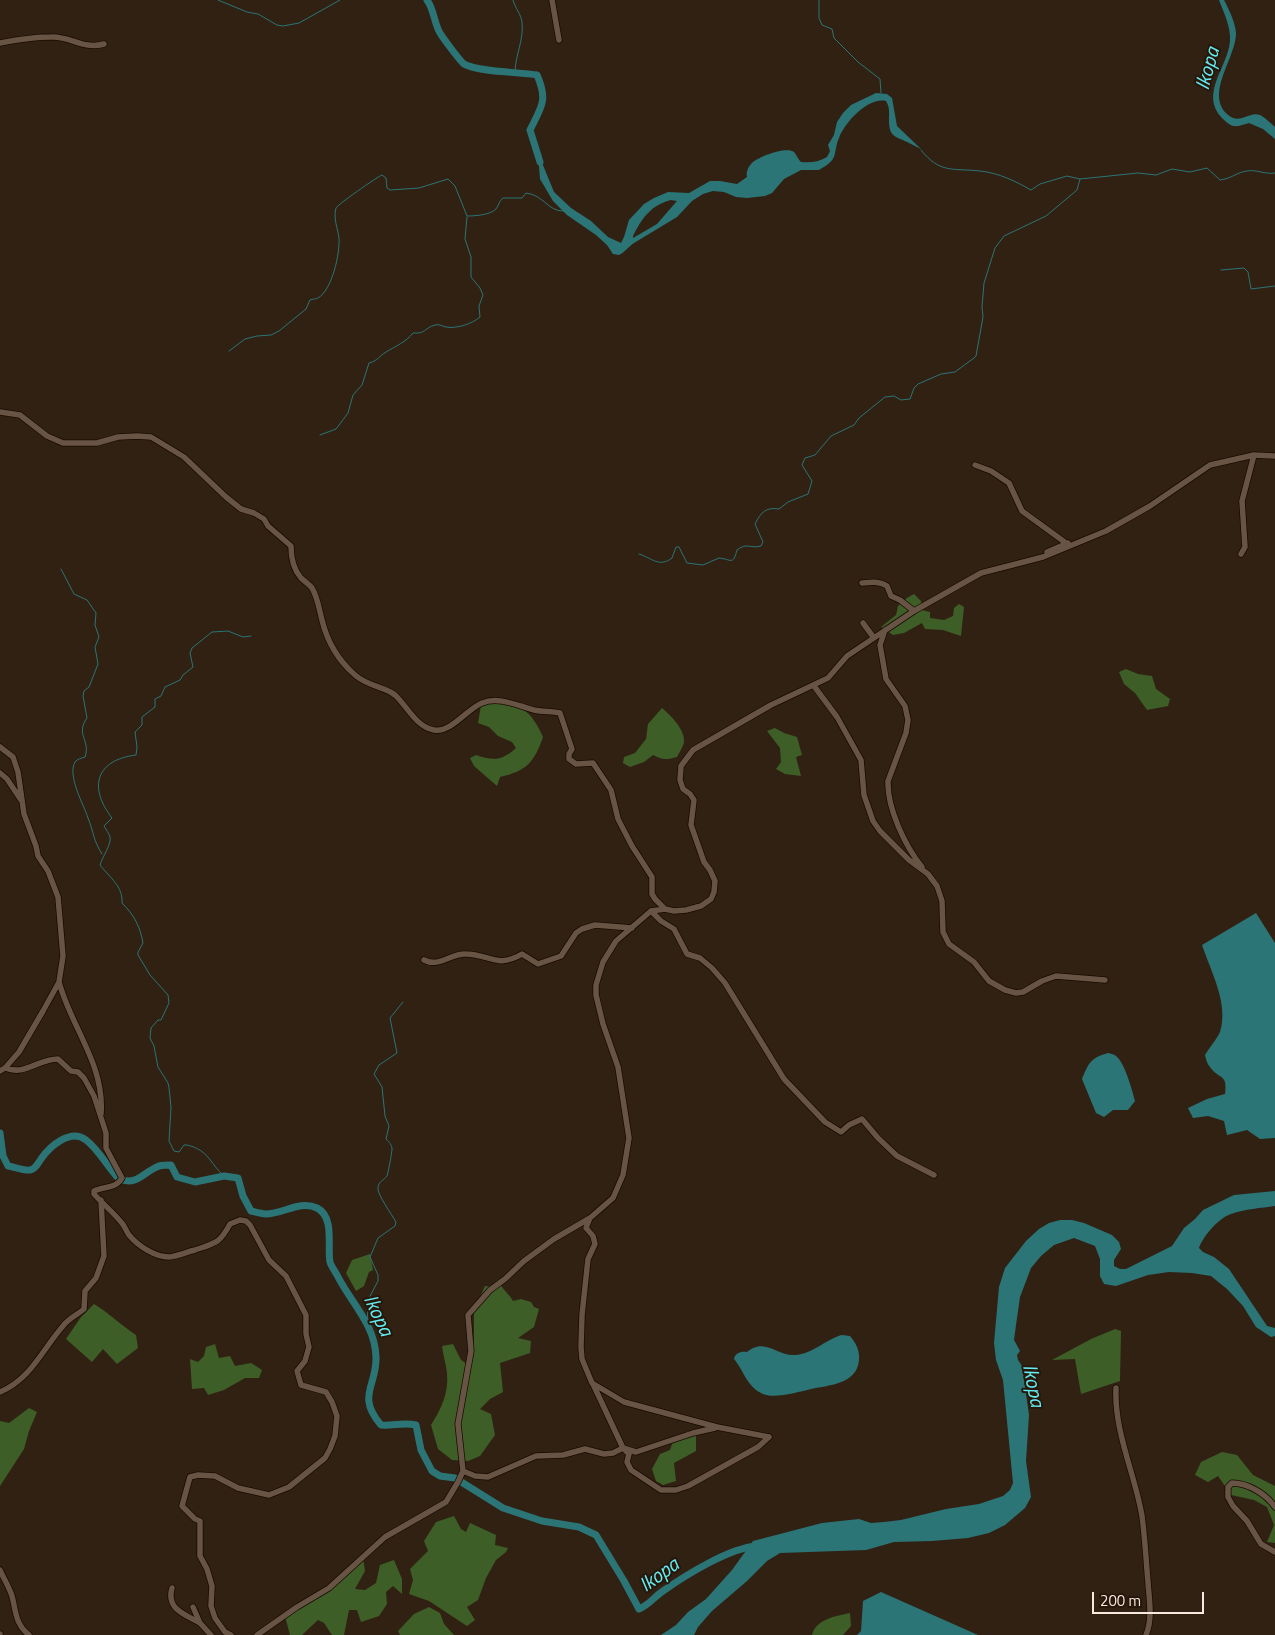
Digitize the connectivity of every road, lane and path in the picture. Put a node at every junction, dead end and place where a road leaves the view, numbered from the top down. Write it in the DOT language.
graph roads {
  1 [pos="552,0"];
  2 [pos="559,40"];
  3 [pos="0,43"];
  4 [pos="104,44"];
  5 [pos="0,412"];
  6 [pos="1254,455"];
  7 [pos="1275,456"];
  8 [pos="975,465"];
  9 [pos="1085,540"];
  10 [pos="1066,543"];
  11 [pos="1241,554"];
  12 [pos="1027,562"];
  13 [pos="862,583"];
  14 [pos="914,611"];
  15 [pos="863,623"];
  16 [pos="886,630"];
  17 [pos="874,638"];
  18 [pos="814,686"];
  19 [pos="0,747"];
  20 [pos="0,773"];
  21 [pos="21,800"];
  22 [pos="928,874"];
  23 [pos="665,908"];
  24 [pos="652,911"];
  25 [pos="632,928"];
  26 [pos="424,960"];
  27 [pos="1105,980"];
  28 [pos="58,982"];
  29 [pos="3,1070"];
  30 [pos="101,1116"];
  31 [pos="934,1175"];
  32 [pos="101,1200"];
  33 [pos="590,1218"];
  34 [pos="592,1383"];
  35 [pos="1116,1388"];
  36 [pos="0,1392"];
  37 [pos="717,1427"];
  38 [pos="623,1448"];
  39 [pos="463,1471"];
  40 [pos="1275,1508"];
  41 [pos="1275,1552"];
  42 [pos="0,1570"];
  43 [pos="172,1588"];
  44 [pos="193,1608"];
  45 [pos="200,1623"];
  46 [pos="29,1635"];
  47 [pos="211,1635"];
  48 [pos="231,1635"];
  49 [pos="257,1635"];
  50 [pos="1146,1635"];
  1 -- 2 [label="street"];
  3 -- 4 [label="street"];
  5 -- 23 [label="street"];
  6 -- 7 [label="street"];
  6 -- 9 [label="street"];
  6 -- 11 [label="street"];
  8 -- 10 [label="street"];
  9 -- 10 [label="street"];
  9 -- 12 [label="street"];
  10 -- 12 [label="street"];
  12 -- 14 [label="street"];
  13 -- 14 [label="street"];
  14 -- 16 [label="street"];
  15 -- 17 [label="street"];
  16 -- 17 [label="street"];
  16 -- 22 [label="street"];
  17 -- 18 [label="street"];
  18 -- 22 [label="street"];
  18 -- 23 [label="street"];
  19 -- 21 [label="street"];
  20 -- 21 [label="street"];
  21 -- 28 [label="street"];
  22 -- 27 [label="street"];
  23 -- 24 [label="street"];
  24 -- 25 [label="street"];
  24 -- 31 [label="street"];
  25 -- 26 [label="street"];
  25 -- 33 [label="street"];
  28 -- 29 [label="street"];
  28 -- 30 [label="street"];
  29 -- 30 [label="street"];
  30 -- 32 [label="street"];
  32 -- 36 [label="street"];
  32 -- 48 [label="street"];
  33 -- 34 [label="street"];
  33 -- 39 [label="street"];
  34 -- 37 [label="street"];
  34 -- 38 [label="street"];
  35 -- 50 [label="street"];
  37 -- 38 [label="street"];
  37 -- 38 [label="street"];
  38 -- 39 [label="street"];
  39 -- 49 [label="street"];
  40 -- 41 [label="street"];
  42 -- 46 [label="street"];
  43 -- 45 [label="street"];
  44 -- 45 [label="street"];
  45 -- 47 [label="street"];
}
